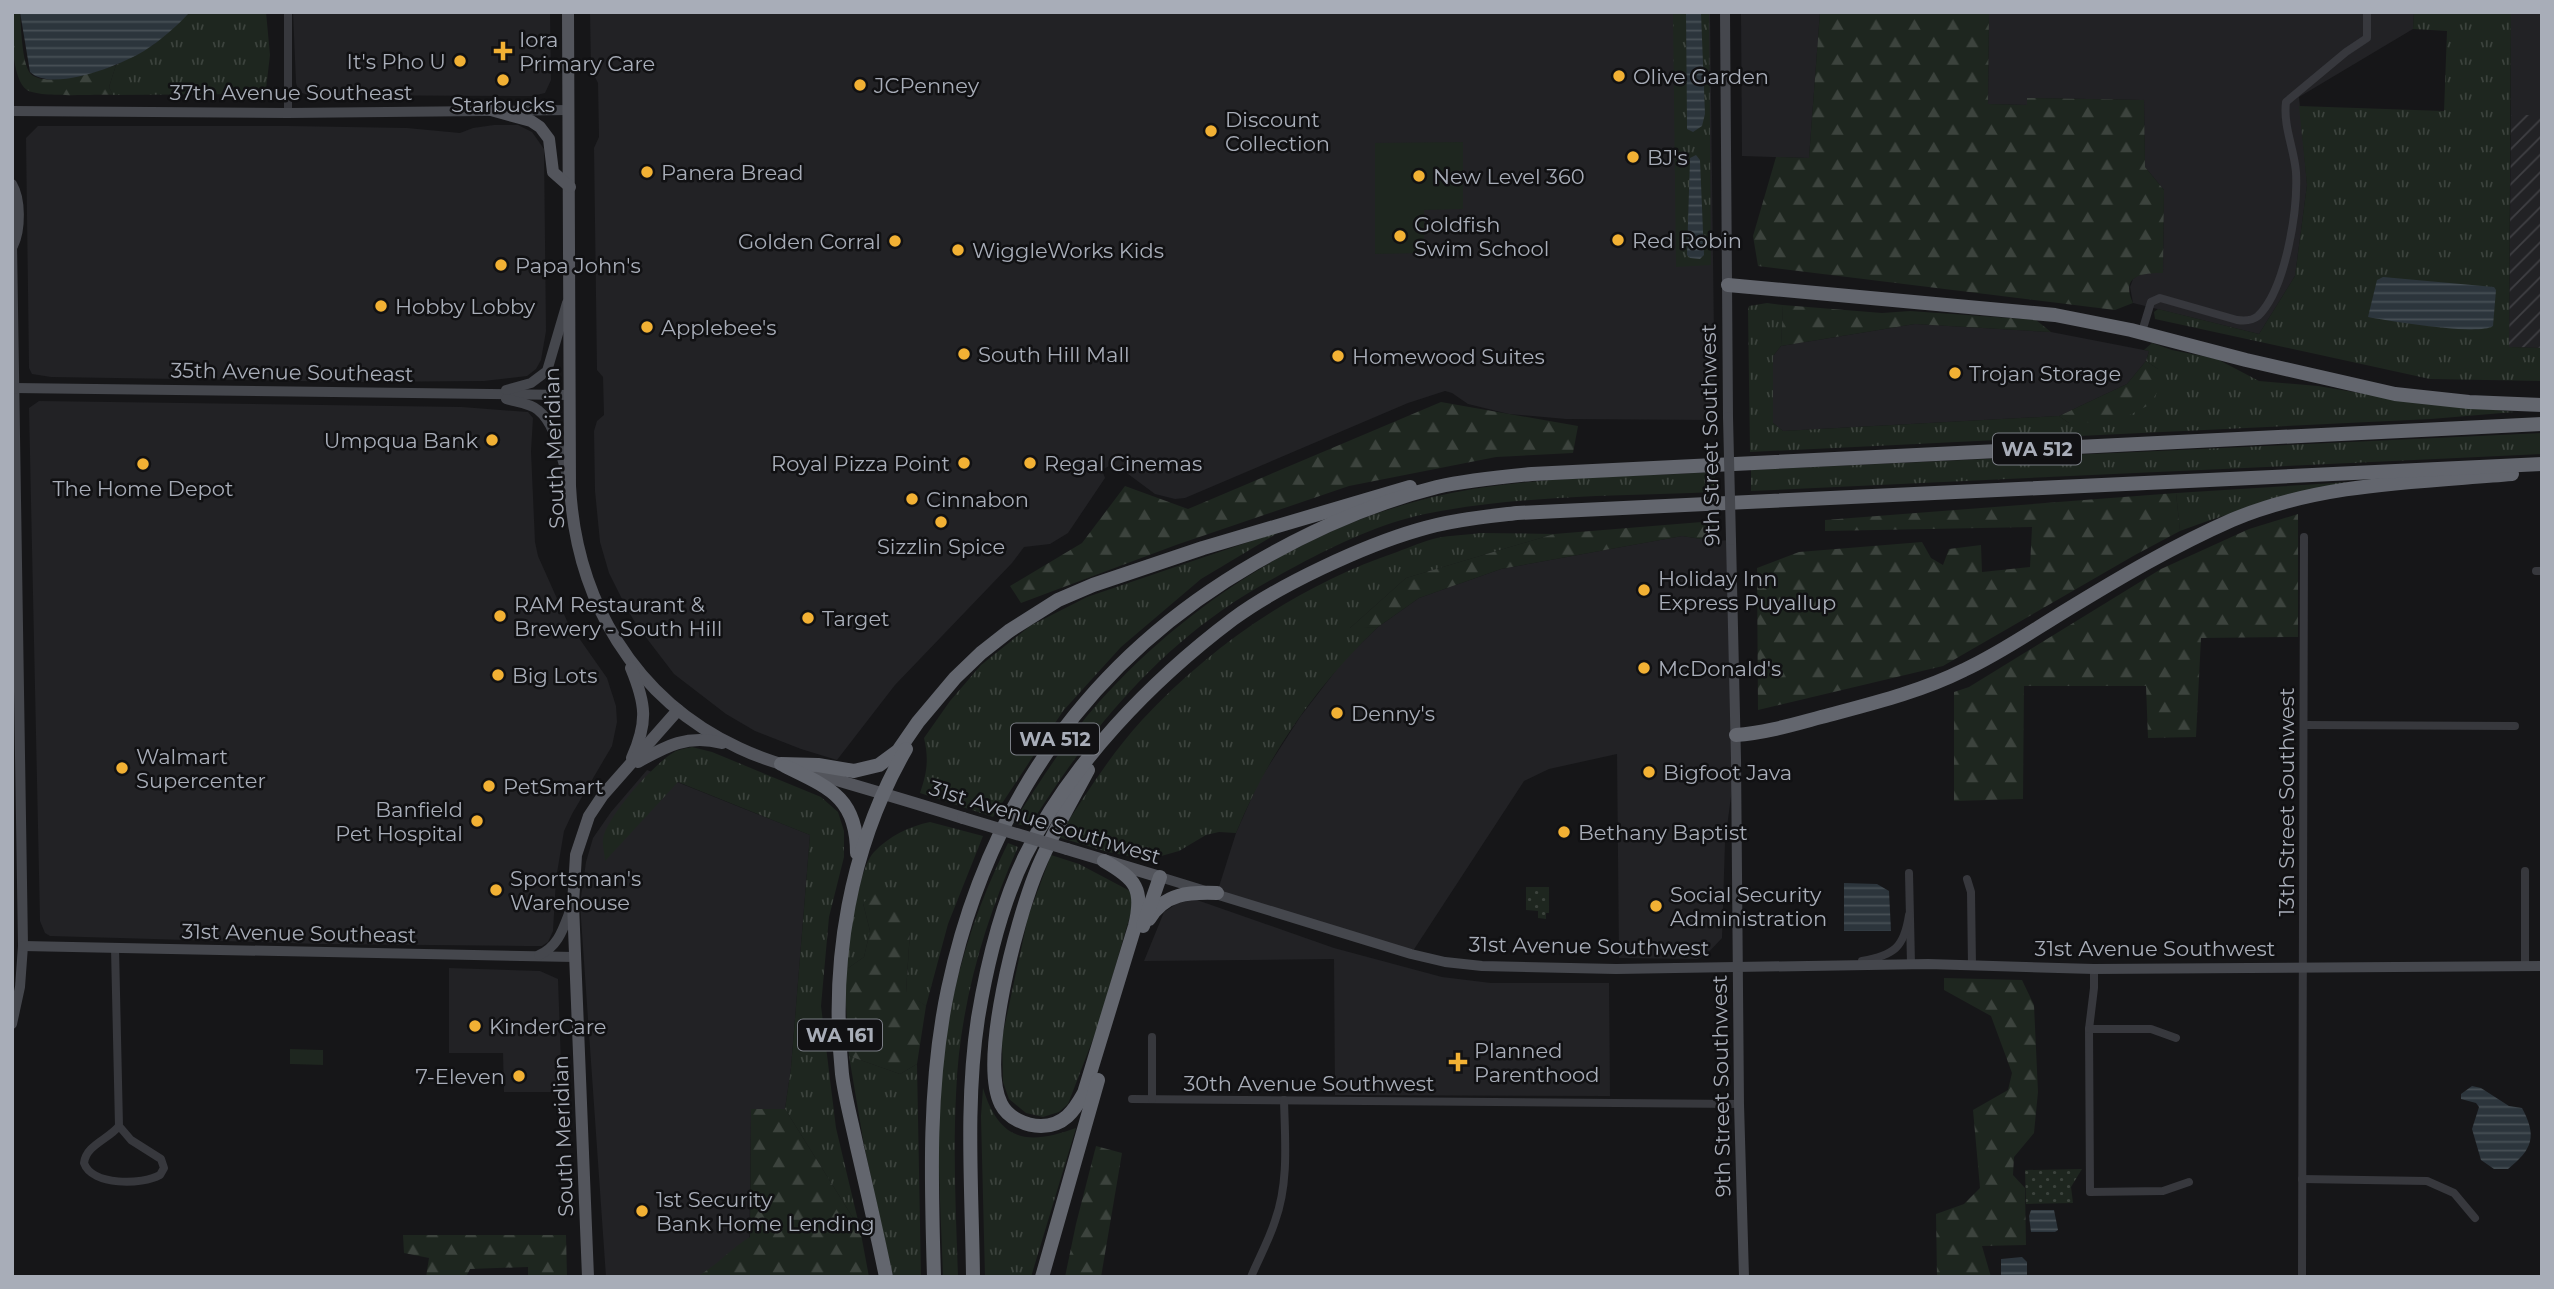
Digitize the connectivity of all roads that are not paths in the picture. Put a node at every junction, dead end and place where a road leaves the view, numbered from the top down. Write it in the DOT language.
graph roads {
  1 [pos="288,12"];
  2 [pos="568,12"];
  3 [pos="1726,12"];
  4 [pos="2367,12"];
  5 [pos="12,110"];
  6 [pos="491,110"];
  7 [pos="569,110"];
  8 [pos="288,113"];
  9 [pos="12,185"];
  10 [pos="570,187"];
  11 [pos="13,245"];
  12 [pos="1728,285"];
  13 [pos="570,294"];
  14 [pos="2143,331"];
  15 [pos="14,388"];
  16 [pos="490,394"];
  17 [pos="570,396"];
  18 [pos="2542,405"];
  19 [pos="2542,424"];
  20 [pos="2542,464"];
  21 [pos="2542,472"];
  22 [pos="1532,474"];
  23 [pos="570,486"];
  24 [pos="2304,537"];
  25 [pos="625,653"];
  26 [pos="678,710"];
  27 [pos="923,717"];
  28 [pos="2304,725"];
  29 [pos="2515,726"];
  30 [pos="1736,735"];
  31 [pos="1101,744"];
  32 [pos="741,749"];
  33 [pos="781,764"];
  34 [pos="628,768"];
  35 [pos="883,793"];
  36 [pos="1104,861"];
  37 [pos="2525,871"];
  38 [pos="1909,873"];
  39 [pos="1160,877"];
  40 [pos="855,879"];
  41 [pos="1967,879"];
  42 [pos="1217,893"];
  43 [pos="573,904"];
  44 [pos="1909,915"];
  45 [pos="1138,943"];
  46 [pos="23,946"];
  47 [pos="115,948"];
  48 [pos="534,957"];
  49 [pos="575,957"];
  50 [pos="1910,964"];
  51 [pos="1842,965"];
  52 [pos="1972,966"];
  53 [pos="2542,966"];
  54 [pos="1738,967"];
  55 [pos="2302,967"];
  56 [pos="2525,967"];
  57 [pos="2094,969"];
  58 [pos="12,1024"];
  59 [pos="2089,1029"];
  60 [pos="1152,1037"];
  61 [pos="2176,1038"];
  62 [pos="1132,1099"];
  63 [pos="1152,1099"];
  64 [pos="1284,1100"];
  65 [pos="1739,1104"];
  66 [pos="119,1126"];
  67 [pos="2302,1179"];
  68 [pos="2189,1182"];
  69 [pos="2475,1218"];
  70 [pos="588,1277"];
  71 [pos="886,1277"];
  72 [pos="934,1277"];
  73 [pos="973,1277"];
  74 [pos="1042,1277"];
  75 [pos="1251,1277"];
  76 [pos="1744,1277"];
  77 [pos="2302,1277"];
  1 -- 8 [label="street"];
  2 -- 7 [label="main road, South Meridian"];
  3 -- 12 [label="street, 9th Street Southwest"];
  4 -- 14 [label="street"];
  5 -- 8 [label="street, 37th Avenue Southeast"];
  6 -- 7 [label="street, 37th Avenue Southeast"];
  6 -- 8 [label="street, 37th Avenue Southeast"];
  6 -- 10 [label="main road"];
  7 -- 10 [label="main road, South Meridian"];
  9 -- 11 [label="street"];
  10 -- 13 [label="main road, South Meridian"];
  11 -- 15 [label="street"];
  12 -- 14 [label="highway"];
  12 -- 30 [label="street, 9th Street Southwest, bridge"];
  13 -- 16 [label="street"];
  13 -- 17 [label="main road, South Meridian"];
  14 -- 18 [label="highway"];
  15 -- 16 [label="street, 35th Avenue Southeast"];
  15 -- 46 [label="street"];
  16 -- 17 [label="street, 35th Avenue Southeast"];
  16 -- 23 [label="street"];
  17 -- 23 [label="main road, South Meridian"];
  19 -- 22 [label="highway, WA 512"];
  20 -- 31 [label="highway, WA 512"];
  21 -- 30 [label="highway"];
  22 -- 27 [label="highway"];
  22 -- 72 [label="highway, WA 512"];
  23 -- 25 [label="main road, South Meridian"];
  24 -- 28 [label="street, 13th Street Southwest"];
  25 -- 26 [label="main road, South Meridian"];
  25 -- 34 [label="main road"];
  26 -- 32 [label="main road, 31st Avenue Southwest"];
  26 -- 34 [label="main road, South Meridian"];
  27 -- 33 [label="highway"];
  27 -- 35 [label="highway"];
  28 -- 29 [label="street"];
  28 -- 55 [label="street, 13th Street Southwest"];
  30 -- 54 [label="street, 9th Street Southwest"];
  31 -- 36 [label="highway"];
  31 -- 73 [label="highway, WA 512"];
  32 -- 33 [label="main road, 31st Avenue Southwest"];
  32 -- 34 [label="main road"];
  33 -- 35 [label="main road, 31st Avenue Southwest"];
  33 -- 40 [label="highway"];
  34 -- 43 [label="main road, South Meridian"];
  35 -- 36 [label="main road, 31st Avenue Southwest, bridge"];
  35 -- 40 [label="highway, WA 161"];
  36 -- 39 [label="main road, 31st Avenue Southwest"];
  37 -- 56 [label="street"];
  38 -- 44 [label="street"];
  39 -- 42 [label="street, 31st Avenue Southwest"];
  39 -- 45 [label="highway"];
  40 -- 71 [label="highway, WA 161"];
  41 -- 52 [label="street"];
  42 -- 45 [label="highway"];
  42 -- 54 [label="street, 31st Avenue Southwest"];
  43 -- 48 [label="street"];
  43 -- 49 [label="main road, South Meridian"];
  44 -- 50 [label="street"];
  44 -- 51 [label="street"];
  45 -- 74 [label="highway"];
  46 -- 47 [label="street, 31st Avenue Southeast"];
  46 -- 58 [label="street"];
  47 -- 48 [label="street, 31st Avenue Southeast"];
  47 -- 66 [label="street"];
  48 -- 49 [label="street, 31st Avenue Southeast"];
  49 -- 70 [label="main road, South Meridian"];
  50 -- 51 [label="street, 31st Avenue Southwest"];
  50 -- 52 [label="street, 31st Avenue Southwest"];
  51 -- 54 [label="street, 31st Avenue Southwest"];
  52 -- 57 [label="street, 31st Avenue Southwest"];
  53 -- 56 [label="street, 31st Avenue Southwest"];
  54 -- 65 [label="street, 9th Street Southwest"];
  55 -- 56 [label="street, 31st Avenue Southwest"];
  55 -- 57 [label="street, 31st Avenue Southwest"];
  55 -- 67 [label="street, 13th Street Southwest"];
  57 -- 59 [label="street"];
  59 -- 61 [label="street"];
  59 -- 68 [label="street"];
  60 -- 63 [label="street"];
  62 -- 63 [label="street, 30th Avenue Southwest"];
  63 -- 64 [label="street, 30th Avenue Southwest"];
  64 -- 65 [label="street, 30th Avenue Southwest"];
  64 -- 75 [label="street"];
  65 -- 76 [label="street, 9th Street Southwest"];
  66 -- 66 [label="street"];
  67 -- 69 [label="street"];
  67 -- 77 [label="street, 13th Street Southwest"];
}
